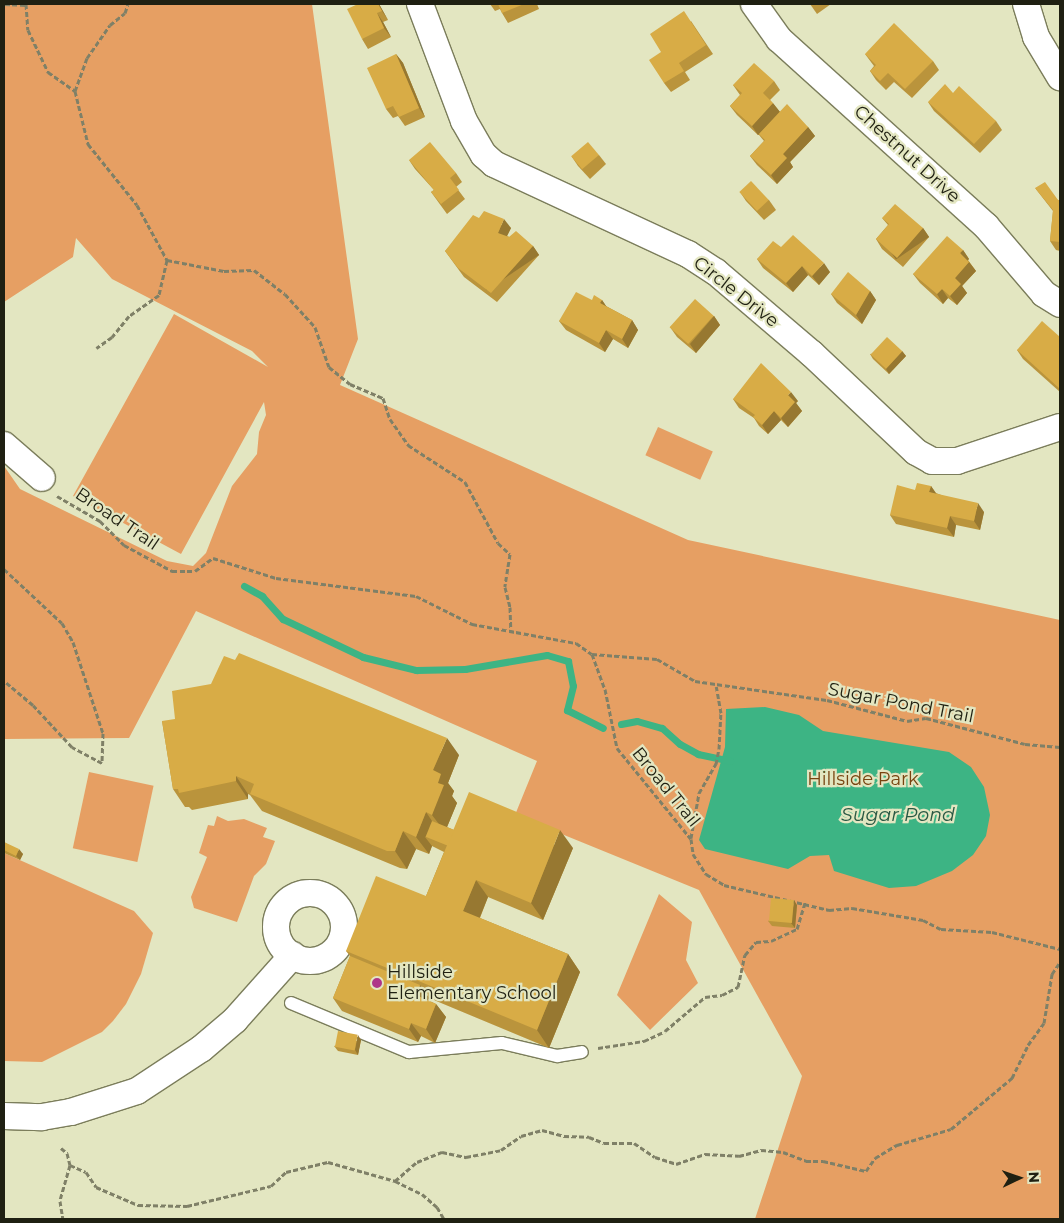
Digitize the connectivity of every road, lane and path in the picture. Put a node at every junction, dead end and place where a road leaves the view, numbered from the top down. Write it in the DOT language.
graph roads {
  1 [pos="5,4"];
  2 [pos="26,4"];
  3 [pos="128,4"];
  4 [pos="420,4"];
  5 [pos="754,4"];
  6 [pos="1026,4"];
  7 [pos="1060,77"];
  8 [pos="75,91"];
  9 [pos="167,260"];
  10 [pos="1060,304"];
  11 [pos="96,348"];
  12 [pos="1060,427"];
  13 [pos="4,445"];
  14 [pos="42,478"];
  15 [pos="4,569"];
  16 [pos="511,630"];
  17 [pos="592,654"];
  18 [pos="4,681"];
  19 [pos="716,686"];
  20 [pos="1060,747"];
  21 [pos="691,839"];
  22 [pos="805,902"];
  23 [pos="1060,949"];
  24 [pos="293,955"];
  25 [pos="1060,962"];
  26 [pos="291,1003"];
  27 [pos="582,1052"];
  28 [pos="4,1116"];
  29 [pos="61,1148"];
  30 [pos="70,1165"];
  31 [pos="395,1181"];
  32 [pos="63,1219"];
  33 [pos="444,1219"];
  1 -- 2 [label="path"];
  2 -- 8 [label="path"];
  3 -- 8 [label="path"];
  4 -- 12 [label="street, Circle Drive"];
  5 -- 10 [label="street, Chestnut Drive"];
  6 -- 7 [label="street"];
  8 -- 9 [label="path"];
  9 -- 11 [label="path"];
  9 -- 16 [label="path"];
  13 -- 14 [label="street"];
  14 -- 16 [label="path, Broad Trail"];
  15 -- 18 [label="path"];
  16 -- 17 [label="path, Broad Trail"];
  17 -- 19 [label="path, Sugar Pond Trail"];
  17 -- 21 [label="path, Broad Trail"];
  19 -- 20 [label="path, Sugar Pond Trail"];
  19 -- 21 [label="path"];
  21 -- 22 [label="path, Broad Trail"];
  22 -- 23 [label="path, Broad Trail"];
  22 -- 27 [label="path"];
  24 -- 28 [label="street"];
  25 -- 31 [label="path"];
  26 -- 27 [label="lane"];
  29 -- 30 [label="path"];
  30 -- 31 [label="path"];
  30 -- 32 [label="path"];
  31 -- 33 [label="path"];
}
